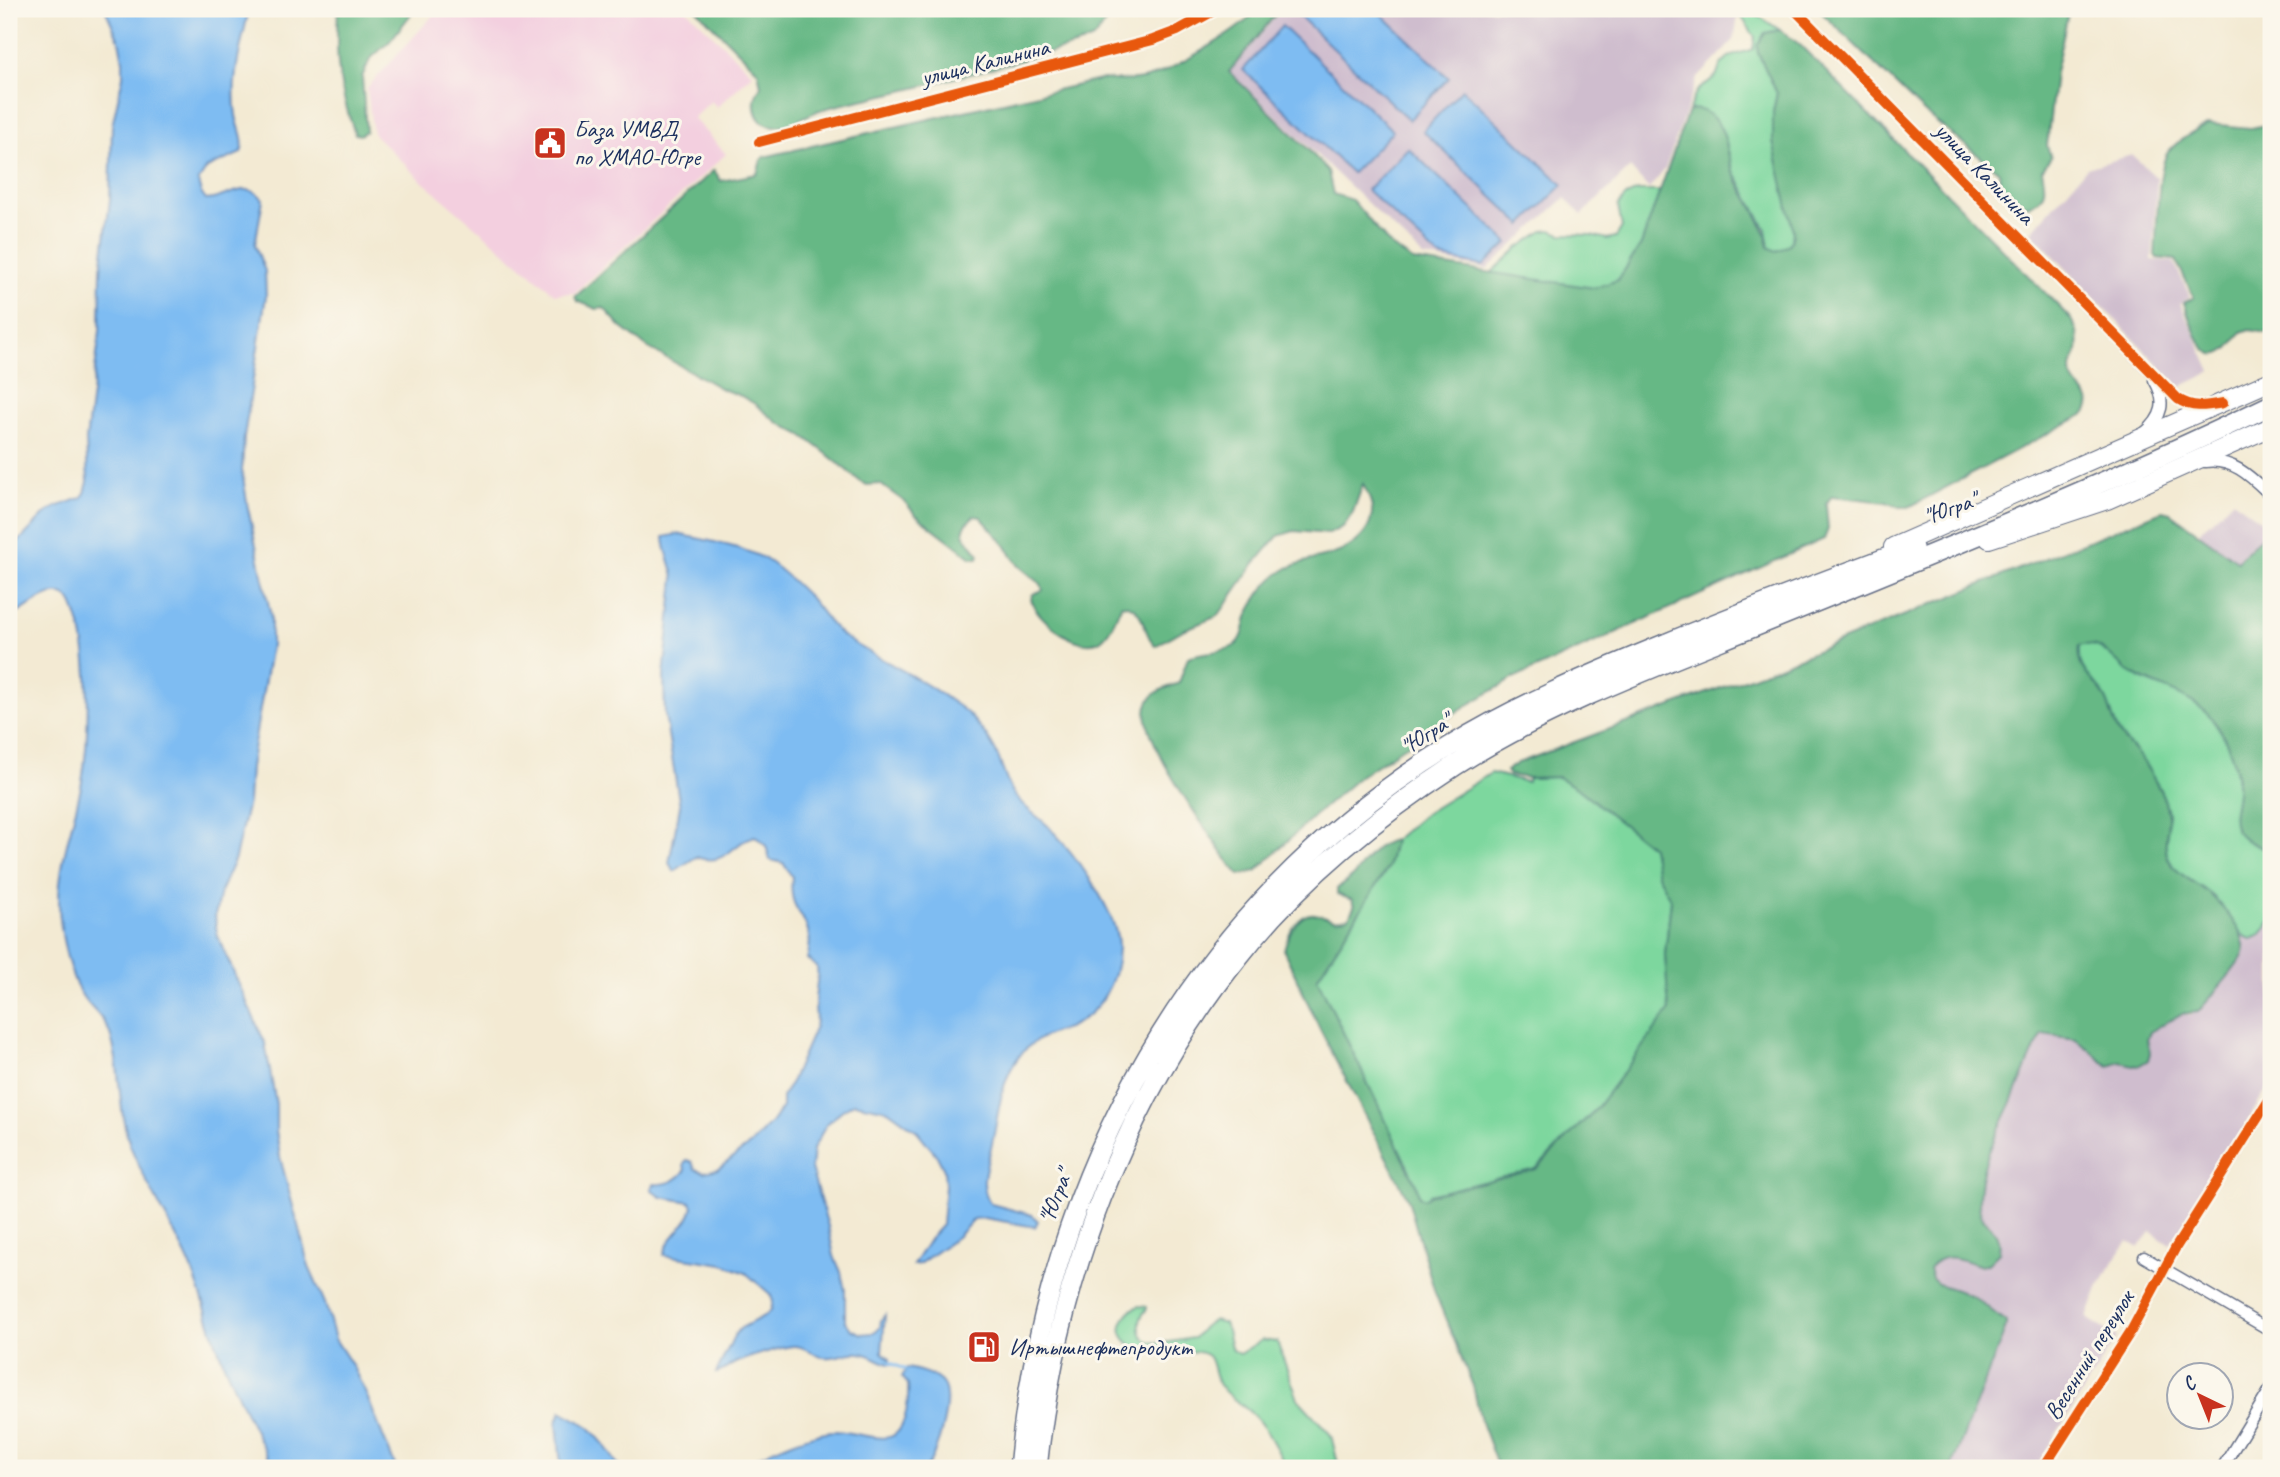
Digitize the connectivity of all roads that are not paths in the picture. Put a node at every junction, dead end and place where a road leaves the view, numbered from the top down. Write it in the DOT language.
graph roads {
  1 [pos="1217,9"];
  2 [pos="1794,9"];
  3 [pos="759,142"];
  4 [pos="2145,366"];
  5 [pos="2271,382"];
  6 [pos="2223,403"];
  7 [pos="2271,405"];
  8 [pos="2271,427"];
  9 [pos="2125,446"];
  10 [pos="2185,467"];
  11 [pos="2271,496"];
  12 [pos="1778,608"];
  13 [pos="2271,1097"];
  14 [pos="2144,1258"];
  15 [pos="2164,1269"];
  16 [pos="2271,1331"];
  17 [pos="2271,1388"];
  18 [pos="2047,1462"];
  19 [pos="1019,1468"];
  20 [pos="1037,1468"];
  21 [pos="2222,1468"];
  1 -- 3 [label="street, улица Калинина"];
  2 -- 4 [label="street, улица Калинина"];
  4 -- 6 [label="street"];
  4 -- 9 [label="street"];
  5 -- 6 [label="main road"];
  6 -- 9 [label="main road"];
  7 -- 12 [label="highway, \"Югра\""];
  8 -- 10 [label="main road"];
  9 -- 12 [label="main road"];
  10 -- 11 [label="street"];
  10 -- 12 [label="main road"];
  12 -- 19 [label="highway, \"Югра\""];
  12 -- 20 [label="highway, \"Югра\""];
  13 -- 15 [label="street, Весенний переулок"];
  14 -- 15 [label="street"];
  15 -- 16 [label="street"];
  15 -- 18 [label="street, Весенний переулок"];
  17 -- 21 [label="street"];
}
